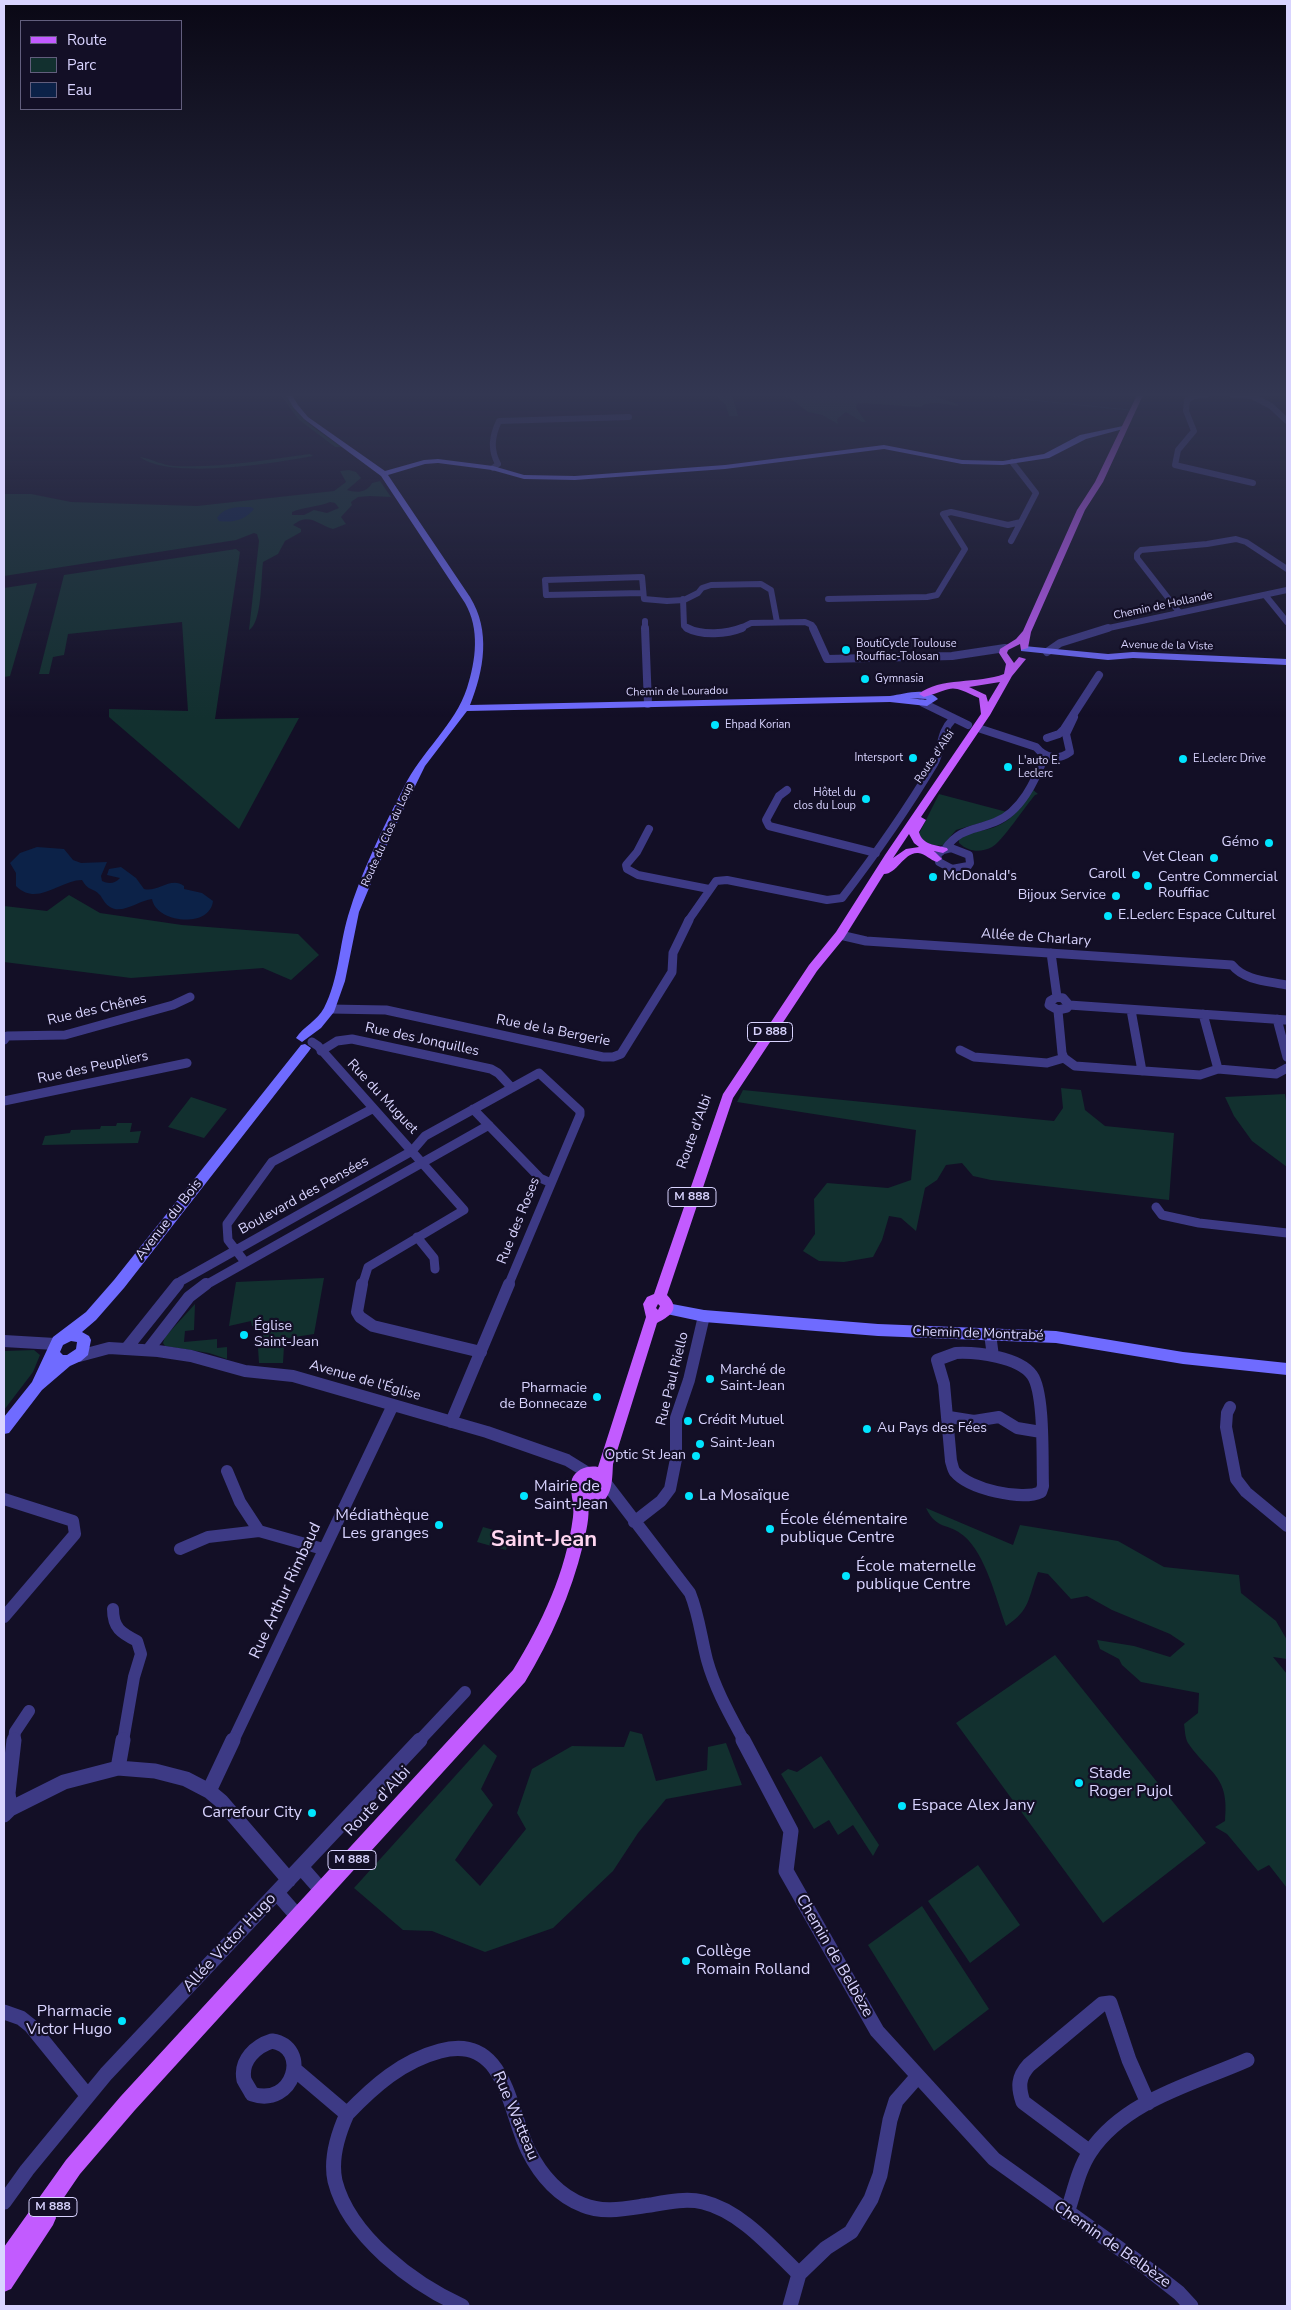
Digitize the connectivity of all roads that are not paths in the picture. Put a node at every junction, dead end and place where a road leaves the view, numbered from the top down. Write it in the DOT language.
graph roads {
  1 [pos="403,503"];
  2 [pos="1031,503"];
  3 [pos="1086,503"];
  4 [pos="1021,522"];
  5 [pos="1011,541"];
  6 [pos="1287,569"];
  7 [pos="1287,590"];
  8 [pos="643,593"];
  9 [pos="1265,595"];
  10 [pos="828,598"];
  11 [pos="683,599"];
  12 [pos="1179,612"];
  13 [pos="645,621"];
  14 [pos="777,622"];
  15 [pos="1287,622"];
  16 [pos="1027,632"];
  17 [pos="1007,652"];
  18 [pos="1046,652"];
  19 [pos="1024,653"];
  20 [pos="1287,662"];
  21 [pos="1008,675"];
  22 [pos="1099,675"];
  23 [pos="926,700"];
  24 [pos="648,704"];
  25 [pos="464,708"];
  26 [pos="985,714"];
  27 [pos="1074,717"];
  28 [pos="953,719"];
  29 [pos="968,725"];
  30 [pos="981,729"];
  31 [pos="1014,739"];
  32 [pos="1044,739"];
  33 [pos="1067,744"];
  34 [pos="1036,747"];
  35 [pos="1045,756"];
  36 [pos="1061,757"];
  37 [pos="1041,767"];
  38 [pos="944,776"];
  39 [pos="787,790"];
  40 [pos="649,829"];
  41 [pos="955,837"];
  42 [pos="963,851"];
  43 [pos="876,853"];
  44 [pos="942,853"];
  45 [pos="889,857"];
  46 [pos="872,885"];
  47 [pos="709,888"];
  48 [pos="840,935"];
  49 [pos="1051,953"];
  50 [pos="813,968"];
  51 [pos="1287,985"];
  52 [pos="190,997"];
  53 [pos="1057,997"];
  54 [pos="1069,1005"];
  55 [pos="330,1010"];
  56 [pos="1131,1010"];
  57 [pos="1058,1011"];
  58 [pos="1204,1014"];
  59 [pos="1282,1020"];
  60 [pos="5,1036"];
  61 [pos="308,1044"];
  62 [pos="960,1050"];
  63 [pos="1287,1057"];
  64 [pos="1064,1058"];
  65 [pos="187,1062"];
  66 [pos="1287,1068"];
  67 [pos="1218,1069"];
  68 [pos="1142,1071"];
  69 [pos="512,1088"];
  70 [pos="727,1097"];
  71 [pos="4,1101"];
  72 [pos="372,1109"];
  73 [pos="473,1109"];
  74 [pos="489,1125"];
  75 [pos="412,1151"];
  76 [pos="422,1163"];
  77 [pos="551,1183"];
  78 [pos="1156,1207"];
  79 [pos="1287,1233"];
  80 [pos="416,1237"];
  81 [pos="236,1249"];
  82 [pos="245,1262"];
  83 [pos="435,1269"];
  84 [pos="660,1308"];
  85 [pos="91,1316"];
  86 [pos="704,1316"];
  87 [pos="990,1334"];
  88 [pos="83,1340"];
  89 [pos="4,1342"];
  90 [pos="58,1344"];
  91 [pos="109,1348"];
  92 [pos="126,1349"];
  93 [pos="148,1350"];
  94 [pos="481,1352"];
  95 [pos="993,1356"];
  96 [pos="72,1359"];
  97 [pos="635,1369"];
  98 [pos="1287,1369"];
  99 [pos="37,1386"];
  100 [pos="393,1405"];
  101 [pos="1230,1407"];
  102 [pos="949,1417"];
  103 [pos="452,1422"];
  104 [pos="4,1428"];
  105 [pos="1041,1432"];
  106 [pos="227,1471"];
  107 [pos="593,1484"];
  108 [pos="4,1499"];
  109 [pos="634,1522"];
  110 [pos="1287,1526"];
  111 [pos="259,1531"];
  112 [pos="180,1549"];
  113 [pos="323,1549"];
  114 [pos="113,1609"];
  115 [pos="4,1616"];
  116 [pos="465,1692"];
  117 [pos="29,1711"];
  118 [pos="118,1768"];
  119 [pos="209,1791"];
  120 [pos="7,1812"];
  121 [pos="300,1867"];
  122 [pos="289,1880"];
  123 [pos="277,1892"];
  124 [pos="323,1892"];
  125 [pos="299,1918"];
  126 [pos="4,2012"];
  127 [pos="1247,2060"];
  128 [pos="294,2068"];
  129 [pos="918,2076"];
  130 [pos="87,2095"];
  131 [pos="1148,2102"];
  132 [pos="347,2114"];
  133 [pos="103,2133"];
  134 [pos="1090,2152"];
  135 [pos="4,2202"];
  136 [pos="1067,2213"];
  137 [pos="4,2264"];
  138 [pos="799,2274"];
  139 [pos="4,2282"];
  140 [pos="462,2306"];
  141 [pos="790,2306"];
  142 [pos="1191,2306"];
  1 -- 25 [label="street, Route du Clos du Loup"];
  2 -- 4 [label="street"];
  3 -- 16 [label="main road, Route d'Albi / D 888"];
  4 -- 5 [label="street"];
  4 -- 10 [label="street"];
  6 -- 12 [label="street"];
  7 -- 9 [label="street, Chemin de Hollande"];
  8 -- 8 [label="street"];
  8 -- 11 [label="street"];
  9 -- 12 [label="street, Chemin de Hollande"];
  9 -- 15 [label="street"];
  11 -- 14 [label="street"];
  11 -- 14 [label="street"];
  12 -- 18 [label="street, Chemin de Hollande"];
  13 -- 24 [label="street"];
  14 -- 17 [label="street"];
  16 -- 17 [label="main road, Route d'Albi / D 888"];
  16 -- 19 [label="main road, Route d'Albi / D 888"];
  17 -- 19 [label="main road"];
  17 -- 21 [label="main road"];
  18 -- 19 [label="street, Avenue de la Viste"];
  18 -- 20 [label="street, Avenue de la Viste"];
  19 -- 21 [label="main road, Route d'Albi / D 888"];
  21 -- 23 [label="main road"];
  21 -- 26 [label="main road, Route d'Albi / D 888"];
  22 -- 27 [label="street"];
  23 -- 24 [label="street, Chemin de Louradou"];
  23 -- 26 [label="main road"];
  23 -- 28 [label="street"];
  24 -- 25 [label="street, Chemin de Louradou"];
  25 -- 55 [label="street, Route du Clos du Loup"];
  26 -- 38 [label="main road, Route d'Albi / D 888"];
  27 -- 32 [label="street"];
  27 -- 33 [label="street"];
  28 -- 29 [label="street"];
  28 -- 43 [label="street"];
  30 -- 31 [label="street"];
  31 -- 32 [label="street"];
  31 -- 34 [label="street"];
  32 -- 33 [label="street"];
  32 -- 34 [label="street"];
  33 -- 36 [label="street"];
  34 -- 35 [label="street"];
  35 -- 36 [label="street"];
  35 -- 37 [label="street"];
  36 -- 37 [label="street"];
  37 -- 41 [label="street"];
  38 -- 44 [label="main road"];
  38 -- 45 [label="main road, Route d'Albi / D 888"];
  39 -- 43 [label="street"];
  40 -- 47 [label="street"];
  41 -- 42 [label="street"];
  41 -- 44 [label="street"];
  42 -- 44 [label="street"];
  42 -- 44 [label="street"];
  43 -- 47 [label="street"];
  44 -- 46 [label="main road"];
  45 -- 46 [label="main road, Route d'Albi / D 888"];
  45 -- 50 [label="main road, Route d'Albi / D 888"];
  46 -- 48 [label="main road, Route d'Albi / D 888"];
  47 -- 55 [label="street, Rue de la Bergerie"];
  48 -- 49 [label="street, Allée de Charlary"];
  48 -- 50 [label="main road, Route d'Albi / D 888"];
  49 -- 51 [label="street, Allée de Charlary"];
  49 -- 53 [label="street"];
  50 -- 70 [label="main road, Route d'Albi / D 888"];
  52 -- 60 [label="street, Rue des Chênes"];
  53 -- 54 [label="street"];
  53 -- 57 [label="street"];
  54 -- 56 [label="street"];
  54 -- 57 [label="street"];
  55 -- 61 [label="street, Route du Clos du Loup"];
  56 -- 58 [label="street"];
  56 -- 68 [label="street"];
  57 -- 64 [label="street"];
  58 -- 59 [label="street"];
  58 -- 67 [label="street"];
  59 -- 63 [label="street"];
  61 -- 69 [label="street, Rue des Jonquilles"];
  61 -- 72 [label="street, Rue du Muguet"];
  61 -- 85 [label="street, Avenue du Bois"];
  62 -- 64 [label="street"];
  64 -- 68 [label="street"];
  65 -- 71 [label="street, Rue des Peupliers"];
  66 -- 67 [label="street"];
  67 -- 68 [label="street"];
  69 -- 73 [label="street, Boulevard des Pensées"];
  69 -- 77 [label="street, Rue des Roses"];
  70 -- 84 [label="main road, Route d'Albi / M 888"];
  72 -- 75 [label="street, Rue du Muguet"];
  72 -- 81 [label="street"];
  73 -- 74 [label="street"];
  73 -- 75 [label="street, Boulevard des Pensées"];
  74 -- 76 [label="street, Boulevard des Pensées"];
  74 -- 77 [label="street"];
  75 -- 76 [label="street, Rue du Muguet"];
  75 -- 81 [label="street, Boulevard des Pensées"];
  76 -- 80 [label="street, Rue du Muguet"];
  76 -- 82 [label="street, Boulevard des Pensées"];
  77 -- 94 [label="street, Rue des Roses"];
  78 -- 79 [label="street"];
  80 -- 83 [label="street"];
  80 -- 94 [label="street"];
  81 -- 82 [label="street"];
  81 -- 92 [label="street, Boulevard des Pensées"];
  82 -- 93 [label="street, Boulevard des Pensées"];
  84 -- 86 [label="street, Chemin de Montrabé"];
  84 -- 97 [label="main road, Route d'Albi / M 888"];
  85 -- 88 [label="street, Avenue du Bois"];
  85 -- 90 [label="street, Avenue du Bois"];
  86 -- 87 [label="street, Chemin de Montrabé"];
  86 -- 109 [label="street, Rue Paul Riello"];
  87 -- 95 [label="street"];
  87 -- 98 [label="street, Chemin de Montrabé"];
  88 -- 90 [label="street"];
  88 -- 91 [label="street, Avenue de l'Église"];
  88 -- 96 [label="street, Avenue du Bois"];
  89 -- 90 [label="street"];
  90 -- 96 [label="street"];
  90 -- 99 [label="street"];
  91 -- 92 [label="street, Avenue de l'Église"];
  91 -- 96 [label="street, Avenue de l'Église"];
  92 -- 93 [label="street, Avenue de l'Église"];
  93 -- 100 [label="street, Avenue de l'Église"];
  94 -- 103 [label="street, Rue des Roses"];
  95 -- 102 [label="street"];
  95 -- 105 [label="street"];
  96 -- 99 [label="street"];
  97 -- 107 [label="main road, Route d'Albi / M 888"];
  97 -- 107 [label="main road, Route d'Albi / M 888"];
  99 -- 104 [label="street"];
  100 -- 103 [label="street, Avenue de l'Église"];
  100 -- 113 [label="street, Rue Arthur Rimbaud"];
  101 -- 110 [label="street"];
  102 -- 105 [label="street"];
  102 -- 105 [label="street"];
  103 -- 107 [label="street, Avenue de l'Église"];
  106 -- 111 [label="street"];
  107 -- 109 [label="street, Chemin de Belbèze"];
  107 -- 124 [label="main road, Route d'Albi / M 888"];
  108 -- 115 [label="street"];
  109 -- 129 [label="street, Chemin de Belbèze"];
  111 -- 112 [label="street"];
  111 -- 113 [label="street"];
  113 -- 119 [label="street, Rue Arthur Rimbaud"];
  114 -- 118 [label="street"];
  116 -- 121 [label="street, Allée Victor Hugo"];
  117 -- 120 [label="street"];
  118 -- 119 [label="street"];
  118 -- 120 [label="street"];
  119 -- 122 [label="street"];
  121 -- 122 [label="street, Allée Victor Hugo"];
  121 -- 124 [label="street"];
  122 -- 123 [label="street, Allée Victor Hugo"];
  123 -- 125 [label="street"];
  123 -- 130 [label="street, Allée Victor Hugo"];
  124 -- 125 [label="main road, Route d'Albi / M 888"];
  125 -- 133 [label="main road, Route d'Albi / M 888"];
  126 -- 130 [label="street"];
  127 -- 131 [label="street"];
  128 -- 132 [label="street"];
  129 -- 136 [label="street, Chemin de Belbèze"];
  129 -- 138 [label="street"];
  130 -- 135 [label="street, Allée Victor Hugo"];
  131 -- 134 [label="street"];
  131 -- 134 [label="street"];
  132 -- 138 [label="street, Rue Watteau"];
  132 -- 140 [label="street"];
  133 -- 137 [label="main road, Route d'Albi / M 888"];
  133 -- 139 [label="main road, Route d'Albi / M 888"];
  134 -- 136 [label="street"];
  136 -- 142 [label="street, Chemin de Belbèze"];
  138 -- 141 [label="street"];
}
